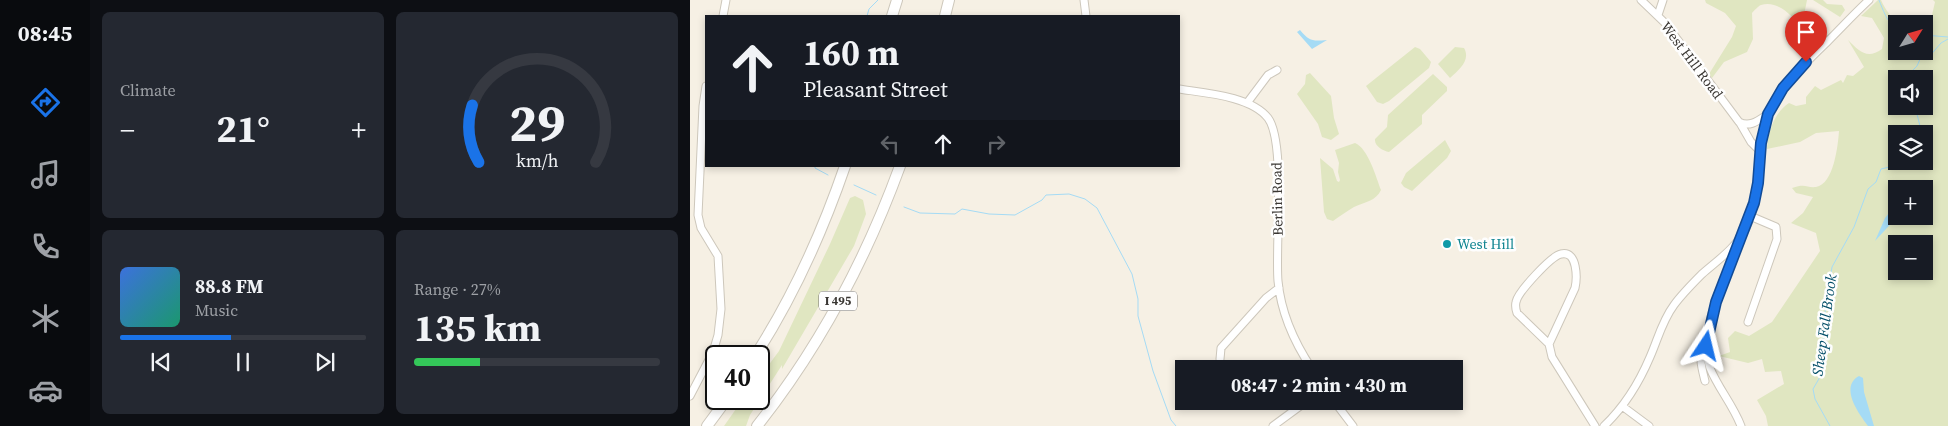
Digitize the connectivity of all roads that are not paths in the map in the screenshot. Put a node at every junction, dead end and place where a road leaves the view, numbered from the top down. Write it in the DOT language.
graph roads {
  1 [pos="726,0"];
  2 [pos="897,0"];
  3 [pos="949,0"];
  4 [pos="1084,0"];
  5 [pos="1641,0"];
  6 [pos="1663,0"];
  7 [pos="1868,0"];
  8 [pos="723,15"];
  9 [pos="892,15"];
  10 [pos="945,15"];
  11 [pos="1086,15"];
  12 [pos="1658,15"];
  13 [pos="1277,70"];
  14 [pos="1180,89"];
  15 [pos="705,93"];
  16 [pos="1247,104"];
  17 [pos="1768,114"];
  18 [pos="1739,122"];
  19 [pos="1760,152"];
  20 [pos="845,167"];
  21 [pos="900,167"];
  22 [pos="1750,216"];
  23 [pos="1740,238"];
  24 [pos="1717,262"];
  25 [pos="1728,271"];
  26 [pos="1279,288"];
  27 [pos="1748,322"];
  28 [pos="1706,343"];
  29 [pos="1549,344"];
  30 [pos="761,345"];
  31 [pos="1220,359"];
  32 [pos="1307,360"];
  33 [pos="1705,381"];
  34 [pos="690,396"];
  35 [pos="1622,406"];
  36 [pos="719,410"];
  37 [pos="1295,410"];
  38 [pos="1341,410"];
  39 [pos="707,426"];
  40 [pos="757,426"];
  41 [pos="1273,426"];
  42 [pos="1353,426"];
  43 [pos="1595,426"];
  44 [pos="1604,426"];
  45 [pos="1649,426"];
  46 [pos="1741,426"];
  1 -- 8 [label="street"];
  2 -- 9 [label="highway"];
  3 -- 10 [label="highway"];
  4 -- 11 [label="street"];
  5 -- 12 [label="street, West Hill Road"];
  6 -- 12 [label="street"];
  7 -- 17 [label="street"];
  12 -- 18 [label="street, West Hill Road"];
  13 -- 16 [label="street"];
  14 -- 16 [label="street, Berlin Road"];
  15 -- 34 [label="street"];
  16 -- 26 [label="street, Berlin Road"];
  17 -- 18 [label="street"];
  17 -- 19 [label="street"];
  18 -- 19 [label="street, West Hill Road"];
  19 -- 22 [label="street"];
  20 -- 30 [label="highway"];
  21 -- 40 [label="highway, I 495"];
  22 -- 23 [label="street"];
  22 -- 27 [label="street"];
  23 -- 24 [label="street"];
  23 -- 25 [label="street"];
  24 -- 25 [label="street"];
  24 -- 35 [label="street"];
  25 -- 28 [label="street"];
  26 -- 31 [label="street"];
  26 -- 32 [label="street, Berlin Road"];
  28 -- 33 [label="street"];
  28 -- 46 [label="street"];
  29 -- 29 [label="street"];
  29 -- 43 [label="street"];
  35 -- 44 [label="street"];
  35 -- 45 [label="street"];
  36 -- 39 [label="highway"];
  37 -- 41 [label="street"];
  38 -- 42 [label="street"];
}
